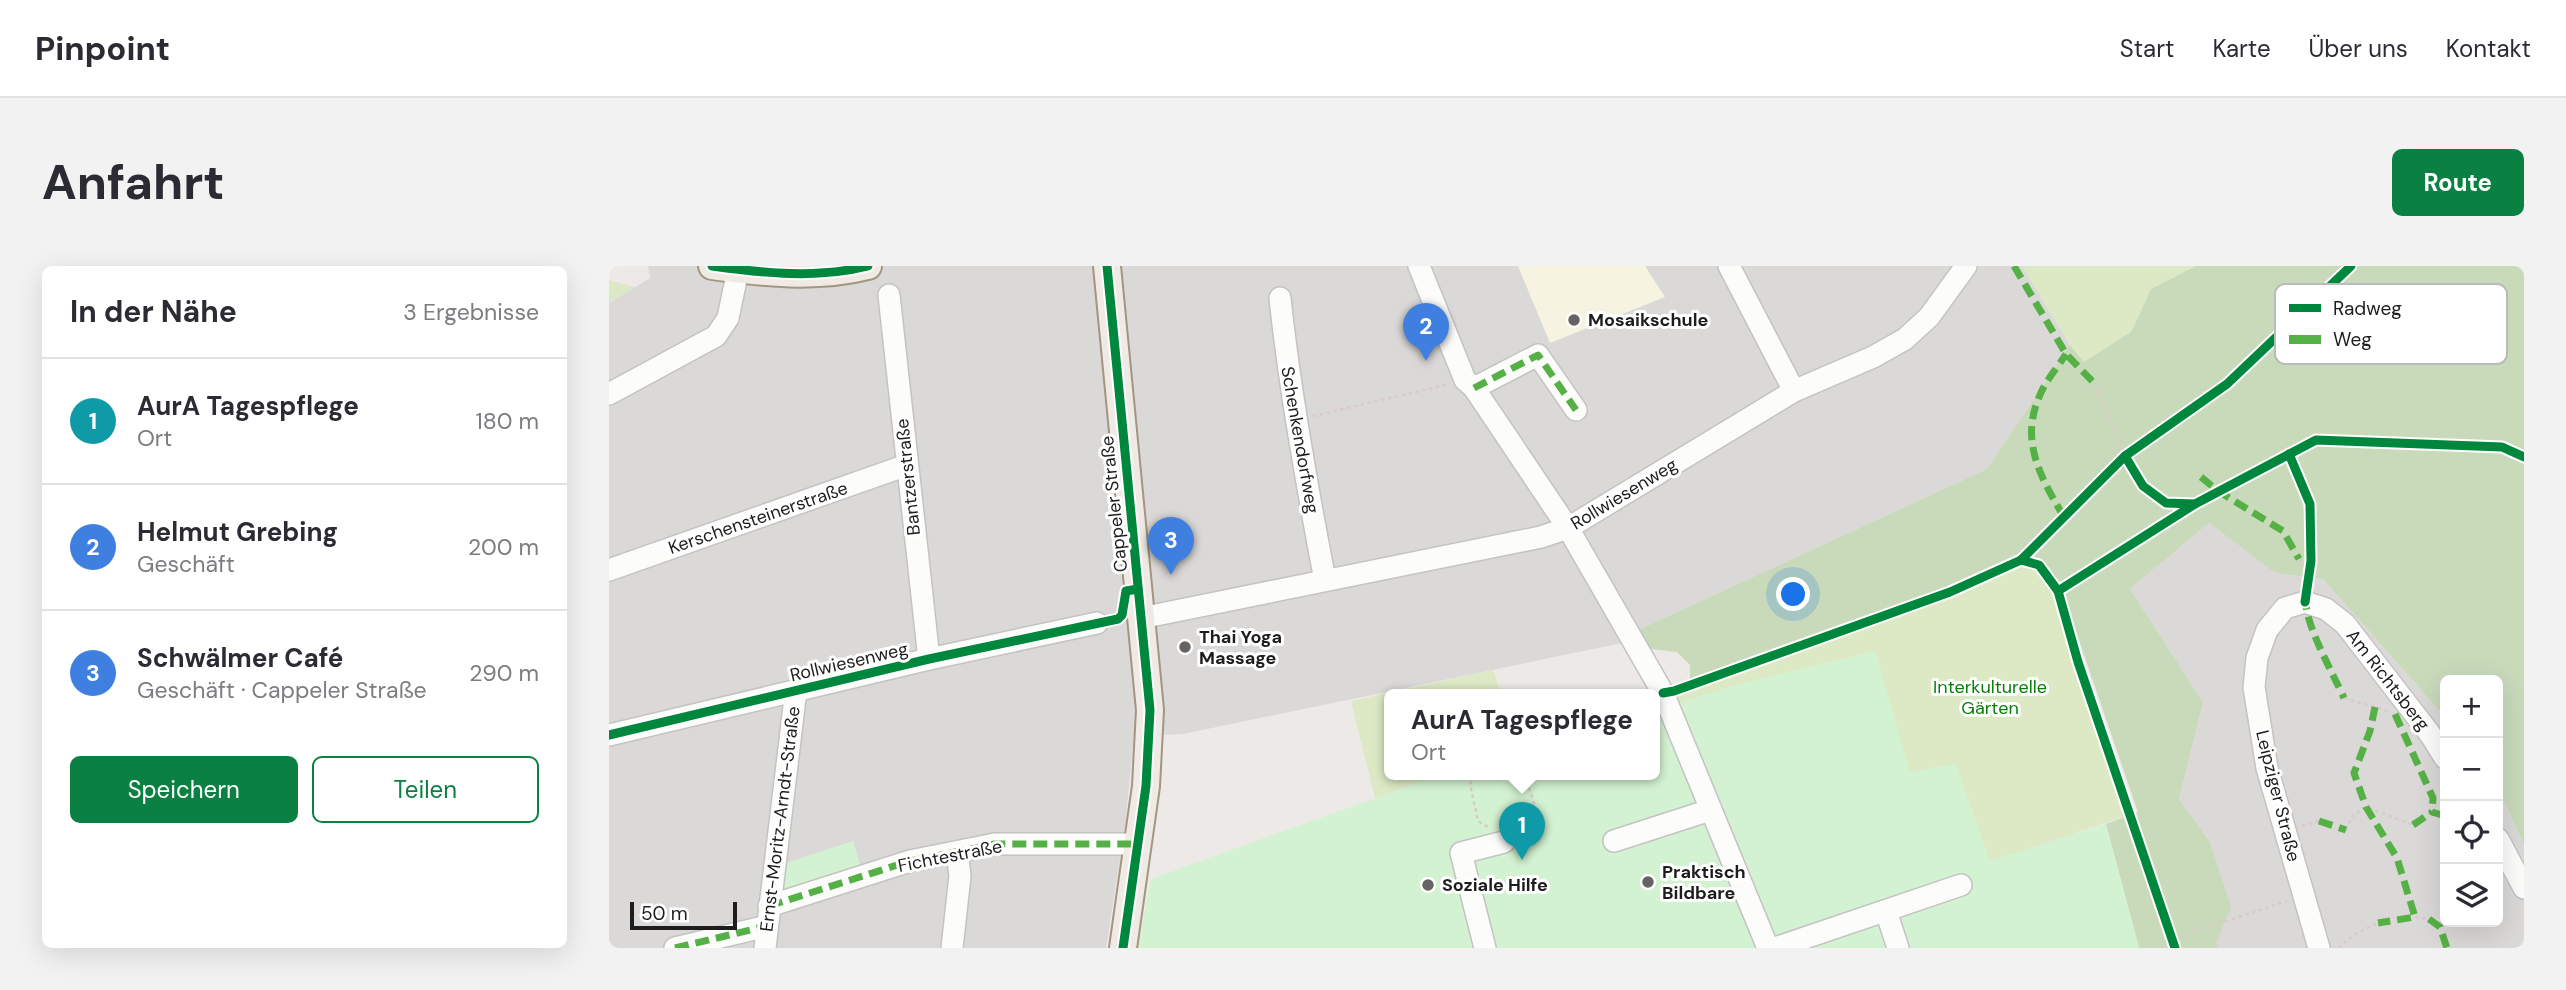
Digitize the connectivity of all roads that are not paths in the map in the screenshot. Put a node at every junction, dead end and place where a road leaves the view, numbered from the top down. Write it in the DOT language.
graph roads {
  1 [pos="712,266"];
  2 [pos="868,266"];
  3 [pos="1107,266"];
  4 [pos="1419,266"];
  5 [pos="1730,266"];
  6 [pos="1966,266"];
  7 [pos="738,270"];
  8 [pos="889,295"];
  9 [pos="1280,298"];
  10 [pos="1469,384"];
  11 [pos="1794,391"];
  12 [pos="609,394"];
  13 [pos="1576,410"];
  14 [pos="907,466"];
  15 [pos="1568,528"];
  16 [pos="609,570"];
  17 [pos="1325,580"];
  18 [pos="2285,608"];
  19 [pos="1141,618"];
  20 [pos="1097,624"];
  21 [pos="929,659"];
  22 [pos="796,690"];
  23 [pos="609,735"];
  24 [pos="2440,751"];
  25 [pos="1710,810"];
  26 [pos="1613,841"];
  27 [pos="1504,842"];
  28 [pos="1137,844"];
  29 [pos="2503,848"];
  30 [pos="957,852"];
  31 [pos="1961,885"];
  32 [pos="2524,888"];
  33 [pos="1886,911"];
  34 [pos="768,916"];
  35 [pos="2328,946"];
  36 [pos="675,948"];
  37 [pos="765,948"];
  38 [pos="952,948"];
  39 [pos="1123,948"];
  40 [pos="1485,948"];
  41 [pos="1768,948"];
  42 [pos="1775,948"];
  43 [pos="1898,948"];
  1 -- 7 [label="main road"];
  2 -- 7 [label="main road"];
  3 -- 19 [label="main road, Cappeler Straße"];
  4 -- 10 [label="street"];
  5 -- 11 [label="street"];
  6 -- 11 [label="street, Rollwiesenweg"];
  7 -- 12 [label="street"];
  8 -- 14 [label="street, Bantzerstraße"];
  9 -- 17 [label="street, Schenkendorfweg"];
  10 -- 13 [label="street"];
  10 -- 15 [label="street"];
  11 -- 15 [label="street, Rollwiesenweg"];
  14 -- 16 [label="street, Kerschensteinerstraße"];
  14 -- 21 [label="street, Bantzerstraße"];
  15 -- 17 [label="street, Rollwiesenweg"];
  15 -- 25 [label="street"];
  17 -- 19 [label="street, Rollwiesenweg"];
  18 -- 24 [label="street, Am Richtsberg"];
  18 -- 35 [label="street, Leipziger Straße"];
  19 -- 28 [label="main road, Cappeler Straße"];
  20 -- 21 [label="street, Rollwiesenweg"];
  21 -- 22 [label="street, Rollwiesenweg"];
  22 -- 23 [label="street, Rollwiesenweg"];
  22 -- 34 [label="street, Ernst-Moritz-Arndt-Straße"];
  25 -- 26 [label="street"];
  25 -- 41 [label="street"];
  27 -- 40 [label="street"];
  28 -- 30 [label="street, Fichtestraße"];
  28 -- 39 [label="main road, Cappeler Straße"];
  29 -- 32 [label="street"];
  30 -- 34 [label="street, Fichtestraße"];
  30 -- 38 [label="street"];
  31 -- 33 [label="street"];
  33 -- 42 [label="street"];
  33 -- 43 [label="street"];
  34 -- 36 [label="street, Fichtestraße"];
  34 -- 37 [label="street, Ernst-Moritz-Arndt-Straße"];
}
